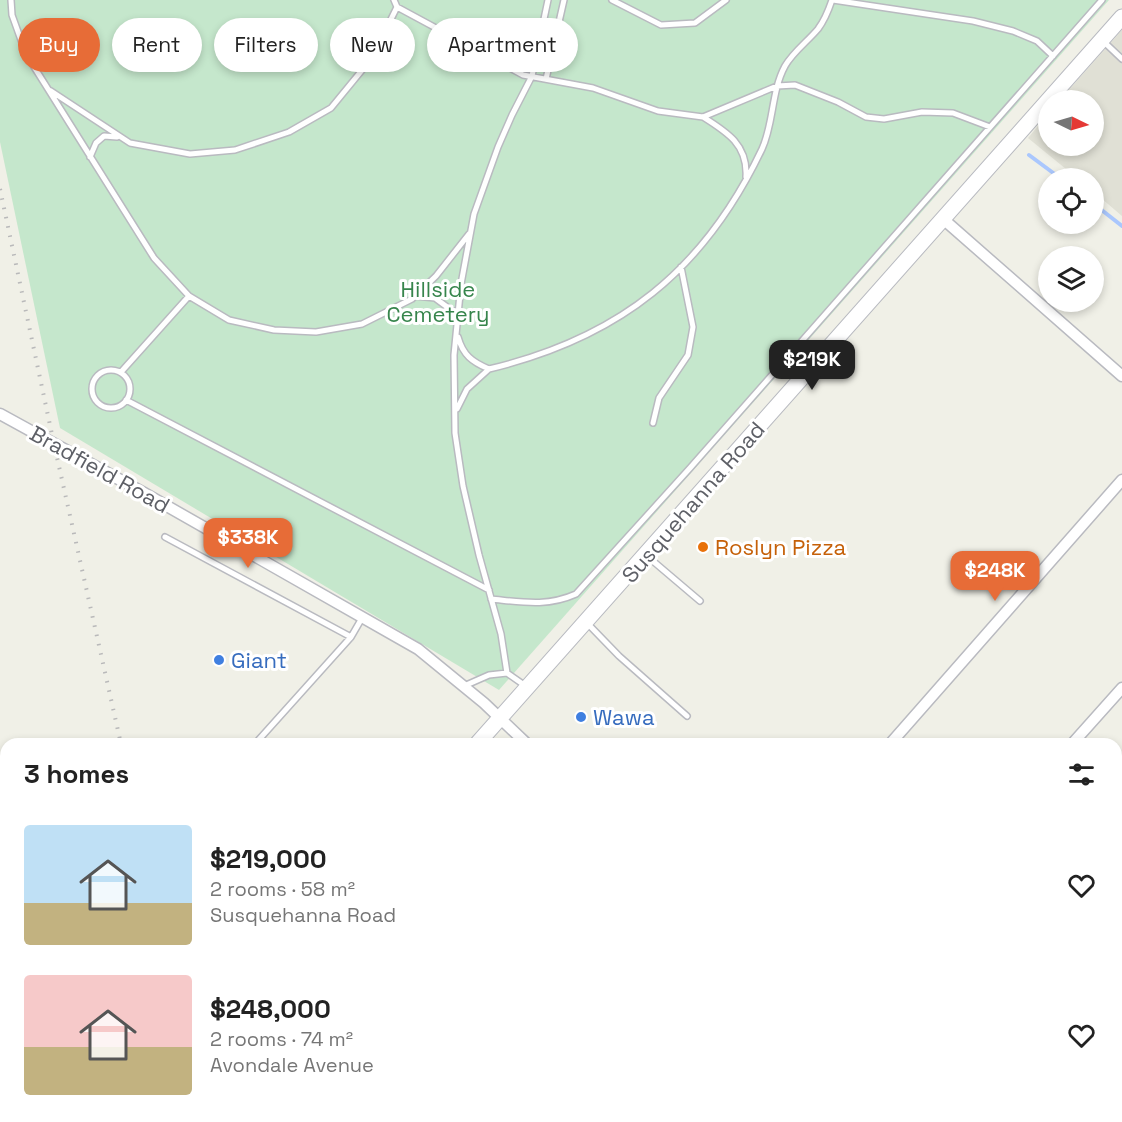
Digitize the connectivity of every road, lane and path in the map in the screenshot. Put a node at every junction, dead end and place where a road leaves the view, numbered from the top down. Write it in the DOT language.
graph roads {
  1 [pos="11,0"];
  2 [pos="394,0"];
  3 [pos="548,0"];
  4 [pos="564,0"];
  5 [pos="612,0"];
  6 [pos="726,0"];
  7 [pos="833,0"];
  8 [pos="1102,0"];
  9 [pos="397,7"];
  10 [pos="1122,17"];
  11 [pos="1102,40"];
  12 [pos="1053,56"];
  13 [pos="1122,59"];
  14 [pos="532,76"];
  15 [pos="546,79"];
  16 [pos="777,86"];
  17 [pos="48,89"];
  18 [pos="703,117"];
  19 [pos="990,127"];
  20 [pos="119,136"];
  21 [pos="90,157"];
  22 [pos="746,180"];
  23 [pos="942,218"];
  24 [pos="471,232"];
  25 [pos="681,267"];
  26 [pos="189,296"];
  27 [pos="415,296"];
  28 [pos="458,315"];
  29 [pos="456,333"];
  30 [pos="489,369"];
  31 [pos="121,372"];
  32 [pos="1122,376"];
  33 [pos="126,400"];
  34 [pos="0,414"];
  35 [pos="455,417"];
  36 [pos="653,423"];
  37 [pos="1122,480"];
  38 [pos="165,537"];
  39 [pos="646,555"];
  40 [pos="489,590"];
  41 [pos="491,599"];
  42 [pos="700,601"];
  43 [pos="362,618"];
  44 [pos="587,622"];
  45 [pos="351,637"];
  46 [pos="507,673"];
  47 [pos="464,686"];
  48 [pos="528,688"];
  49 [pos="1122,688"];
  50 [pos="687,716"];
  51 [pos="500,720"];
  52 [pos="260,738"];
  53 [pos="483,738"];
  54 [pos="520,738"];
  55 [pos="895,738"];
  56 [pos="1077,738"];
  1 -- 17 [label="lane"];
  2 -- 9 [label="lane"];
  3 -- 14 [label="lane"];
  4 -- 15 [label="lane"];
  5 -- 6 [label="lane"];
  7 -- 12 [label="lane"];
  7 -- 16 [label="lane"];
  8 -- 12 [label="lane"];
  9 -- 14 [label="lane"];
  9 -- 20 [label="lane"];
  10 -- 11 [label="main road, Susquehanna Road"];
  11 -- 13 [label="lane"];
  11 -- 23 [label="main road, Susquehanna Road"];
  12 -- 19 [label="lane"];
  14 -- 15 [label="lane"];
  14 -- 24 [label="lane"];
  15 -- 18 [label="lane"];
  16 -- 18 [label="lane"];
  16 -- 19 [label="lane"];
  16 -- 22 [label="lane"];
  17 -- 20 [label="lane"];
  17 -- 21 [label="lane"];
  18 -- 22 [label="lane"];
  19 -- 41 [label="lane"];
  20 -- 21 [label="lane"];
  21 -- 26 [label="lane"];
  22 -- 25 [label="lane"];
  23 -- 32 [label="street"];
  23 -- 39 [label="main road, Susquehanna Road"];
  24 -- 27 [label="lane"];
  24 -- 28 [label="lane"];
  25 -- 30 [label="lane"];
  25 -- 36 [label="lane"];
  26 -- 27 [label="lane"];
  26 -- 31 [label="lane"];
  27 -- 28 [label="lane"];
  28 -- 29 [label="lane"];
  29 -- 30 [label="lane"];
  29 -- 35 [label="lane"];
  30 -- 35 [label="lane"];
  31 -- 33 [label="lane"];
  31 -- 33 [label="lane"];
  33 -- 40 [label="lane"];
  34 -- 43 [label="street, Bradfield Road"];
  35 -- 40 [label="lane"];
  37 -- 55 [label="street"];
  38 -- 45 [label="lane"];
  39 -- 42 [label="lane"];
  39 -- 44 [label="main road, Susquehanna Road"];
  40 -- 41 [label="lane"];
  41 -- 46 [label="lane"];
  43 -- 45 [label="lane"];
  43 -- 47 [label="street, Bradfield Road"];
  44 -- 48 [label="main road, Susquehanna Road"];
  44 -- 50 [label="lane"];
  45 -- 52 [label="lane"];
  46 -- 47 [label="lane"];
  46 -- 48 [label="lane"];
  47 -- 51 [label="street, Bradfield Road"];
  48 -- 51 [label="main road, Susquehanna Road"];
  49 -- 56 [label="street"];
  51 -- 53 [label="main road, Susquehanna Road"];
  51 -- 54 [label="street, Bradfield Road"];
}
